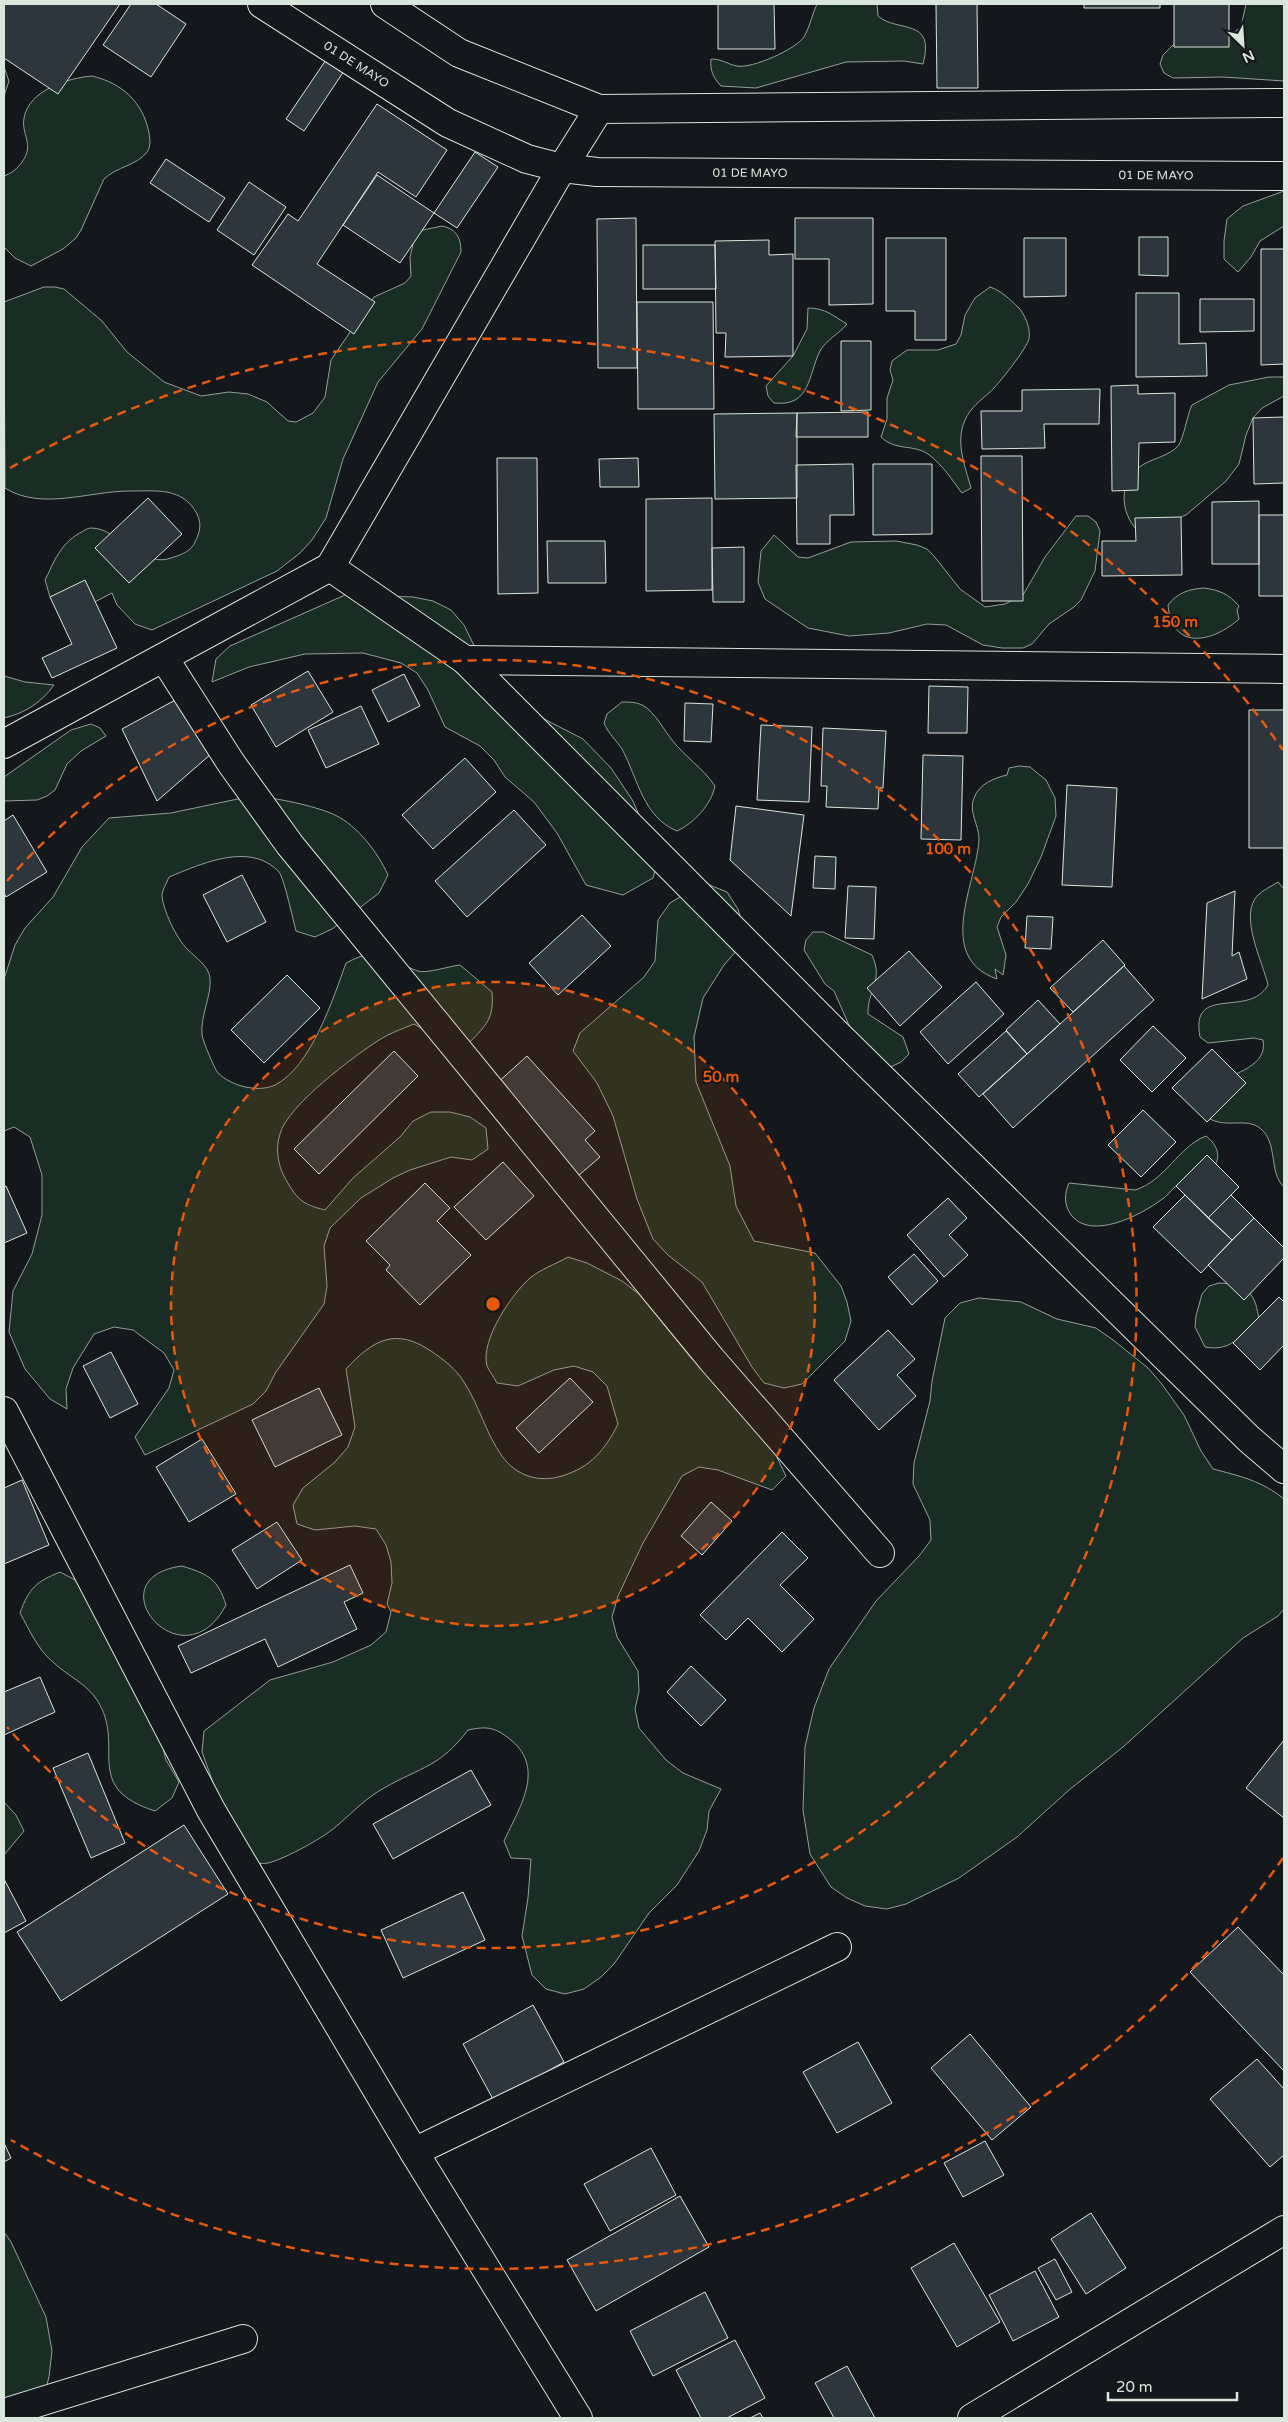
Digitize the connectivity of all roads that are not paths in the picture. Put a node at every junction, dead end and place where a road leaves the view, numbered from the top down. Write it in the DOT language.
graph roads {
  1 [pos="262,4"];
  2 [pos="385,4"];
  3 [pos="1284,103"];
  4 [pos="599,109"];
  5 [pos="562,168"];
  6 [pos="1284,176"];
  7 [pos="330,567"];
  8 [pos="164,658"];
  9 [pos="465,660"];
  10 [pos="1284,669"];
  11 [pos="4,744"];
  12 [pos="4,1411"];
  13 [pos="1284,1469"];
  14 [pos="880,1552"];
  15 [pos="837,1947"];
  16 [pos="414,2152"];
  17 [pos="1284,2230"];
  18 [pos="243,2340"];
  19 [pos="10,2409"];
  20 [pos="578,2418"];
  21 [pos="972,2418"];
  1 -- 5 [label="street, 01 DE MAYO"];
  2 -- 4 [label="street"];
  3 -- 4 [label="street"];
  4 -- 5 [label="street"];
  5 -- 6 [label="street, 01 DE MAYO"];
  5 -- 7 [label="street"];
  7 -- 8 [label="street"];
  7 -- 9 [label="street"];
  8 -- 11 [label="street"];
  8 -- 14 [label="street"];
  9 -- 10 [label="street"];
  9 -- 13 [label="street"];
  12 -- 16 [label="street"];
  15 -- 16 [label="street"];
  16 -- 20 [label="street"];
  17 -- 21 [label="street"];
  18 -- 19 [label="street"];
}
